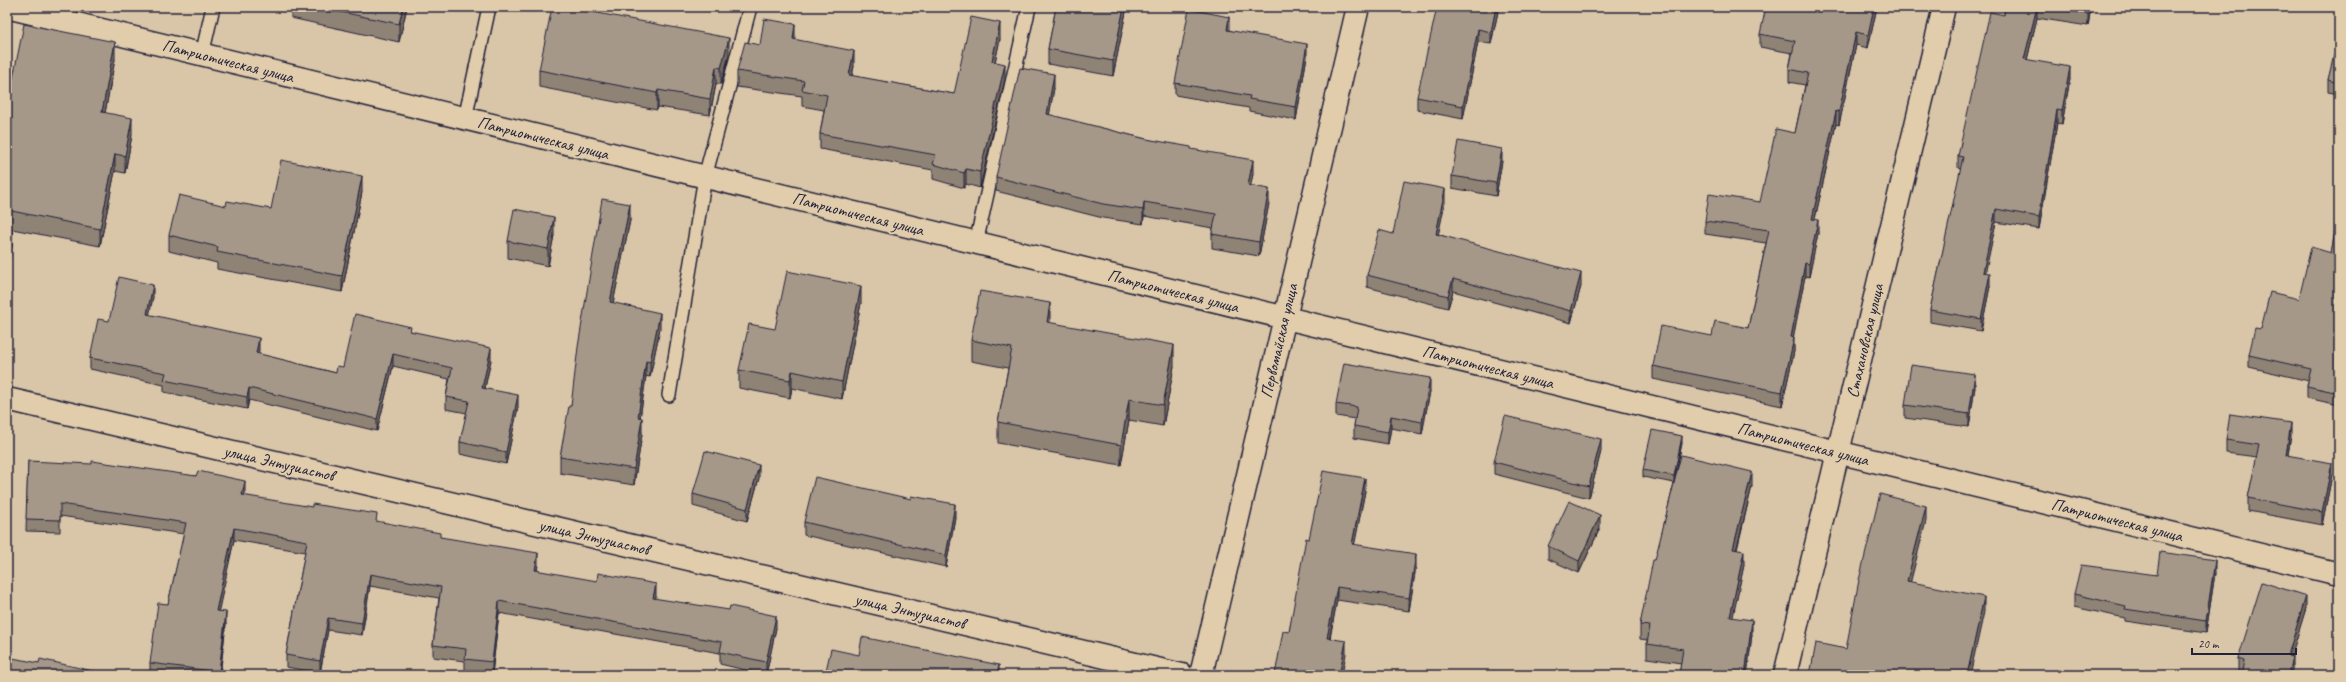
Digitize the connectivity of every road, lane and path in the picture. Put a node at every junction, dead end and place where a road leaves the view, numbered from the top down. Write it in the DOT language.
graph roads {
  1 [pos="7,7"];
  2 [pos="213,7"];
  3 [pos="489,7"];
  4 [pos="750,7"];
  5 [pos="1029,7"];
  6 [pos="1358,7"];
  7 [pos="1944,7"];
  8 [pos="202,55"];
  9 [pos="465,119"];
  10 [pos="705,177"];
  11 [pos="976,242"];
  12 [pos="1285,318"];
  13 [pos="669,394"];
  14 [pos="7,399"];
  15 [pos="1839,453"];
  16 [pos="2339,574"];
  17 [pos="1182,675"];
  18 [pos="1201,675"];
  19 [pos="1785,675"];
  1 -- 8 [label="street, Патриотическая улица"];
  2 -- 8 [label="lane"];
  3 -- 9 [label="lane"];
  4 -- 10 [label="lane"];
  5 -- 11 [label="lane"];
  6 -- 12 [label="street, Первомайская улица"];
  7 -- 15 [label="street, Стахановская улица"];
  8 -- 9 [label="street, Патриотическая улица"];
  9 -- 10 [label="street, Патриотическая улица"];
  10 -- 11 [label="street, Патриотическая улица"];
  10 -- 13 [label="lane"];
  11 -- 12 [label="street, Патриотическая улица"];
  12 -- 15 [label="street, Патриотическая улица"];
  12 -- 18 [label="street, Первомайская улица"];
  14 -- 17 [label="street, улица Энтузиастов"];
  15 -- 16 [label="street, Патриотическая улица"];
  15 -- 19 [label="street, Стахановская улица"];
}
